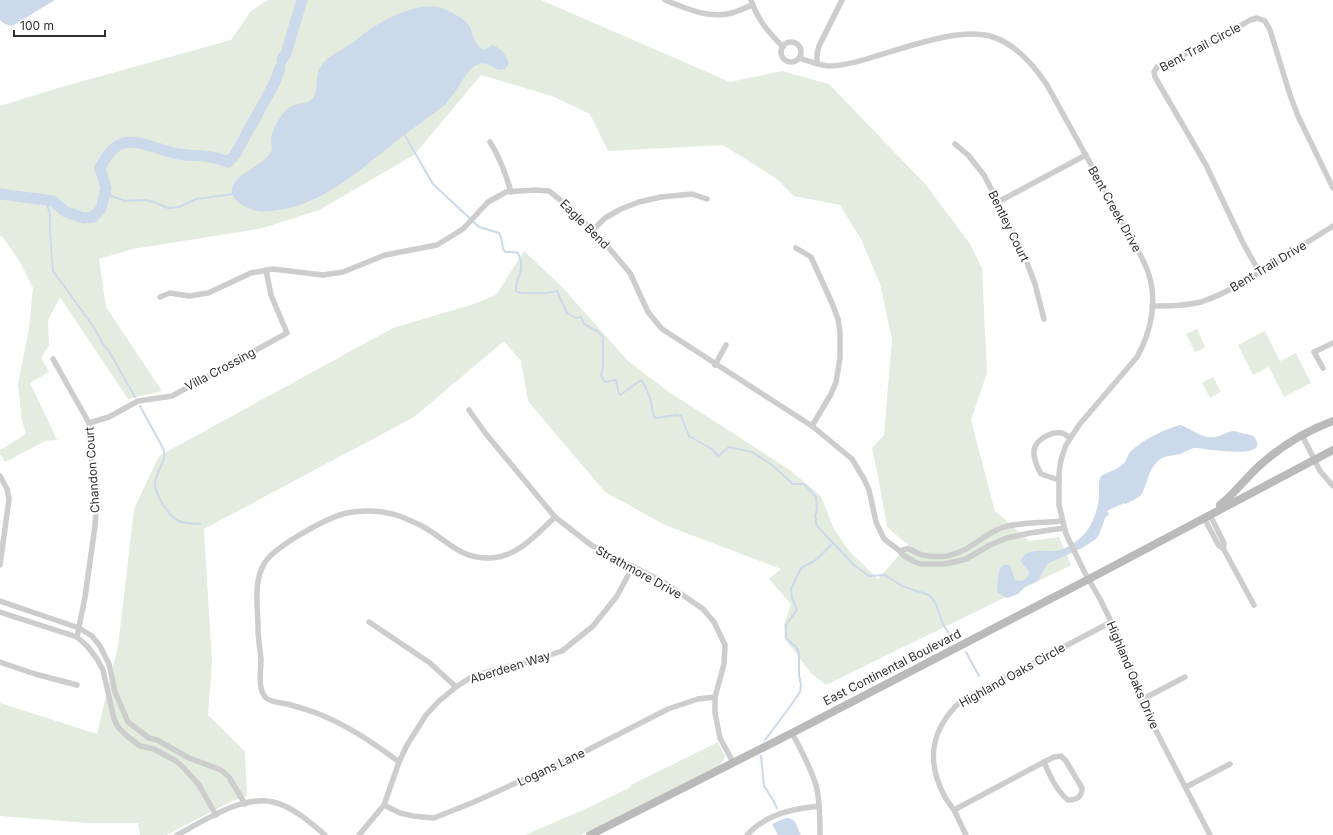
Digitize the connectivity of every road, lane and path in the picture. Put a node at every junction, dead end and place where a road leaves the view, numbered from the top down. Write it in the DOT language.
graph roads {
  1 [pos="665,0"];
  2 [pos="842,0"];
  3 [pos="752,2"];
  4 [pos="783,47"];
  5 [pos="799,58"];
  6 [pos="817,63"];
  7 [pos="490,142"];
  8 [pos="956,144"];
  9 [pos="1086,155"];
  10 [pos="1333,188"];
  11 [pos="511,192"];
  12 [pos="707,199"];
  13 [pos="998,202"];
  14 [pos="1333,226"];
  15 [pos="593,230"];
  16 [pos="796,248"];
  17 [pos="266,270"];
  18 [pos="1260,272"];
  19 [pos="160,296"];
  20 [pos="1152,306"];
  21 [pos="1044,319"];
  22 [pos="1333,343"];
  23 [pos="726,345"];
  24 [pos="53,358"];
  25 [pos="715,365"];
  26 [pos="1322,368"];
  27 [pos="469,410"];
  28 [pos="1333,421"];
  29 [pos="89,423"];
  30 [pos="812,426"];
  31 [pos="1302,435"];
  32 [pos="1070,438"];
  33 [pos="1333,450"];
  34 [pos="1315,460"];
  35 [pos="0,476"];
  36 [pos="1059,480"];
  37 [pos="1333,486"];
  38 [pos="555,517"];
  39 [pos="1207,517"];
  40 [pos="1062,521"];
  41 [pos="3,527"];
  42 [pos="1064,528"];
  43 [pos="900,551"];
  44 [pos="0,566"];
  45 [pos="633,566"];
  46 [pos="1089,579"];
  47 [pos="0,601"];
  48 [pos="1254,605"];
  49 [pos="0,612"];
  50 [pos="370,622"];
  51 [pos="1111,622"];
  52 [pos="79,628"];
  53 [pos="77,637"];
  54 [pos="0,662"];
  55 [pos="1185,677"];
  56 [pos="77,685"];
  57 [pos="456,686"];
  58 [pos="715,697"];
  59 [pos="1141,700"];
  60 [pos="792,733"];
  61 [pos="399,762"];
  62 [pos="733,762"];
  63 [pos="1044,762"];
  64 [pos="1230,764"];
  65 [pos="1186,787"];
  66 [pos="245,804"];
  67 [pos="384,805"];
  68 [pos="819,806"];
  69 [pos="954,810"];
  70 [pos="216,815"];
  71 [pos="176,835"];
  72 [pos="324,835"];
  73 [pos="359,835"];
  74 [pos="590,835"];
  75 [pos="747,835"];
  76 [pos="820,835"];
  77 [pos="966,835"];
  78 [pos="1210,835"];
  1 -- 3 [label="street"];
  2 -- 6 [label="street"];
  3 -- 4 [label="street"];
  4 -- 5 [label="street"];
  4 -- 5 [label="street"];
  5 -- 6 [label="street, Bent Creek Drive"];
  6 -- 9 [label="street, Bent Creek Drive"];
  7 -- 11 [label="street"];
  8 -- 13 [label="street, Bentley Court"];
  9 -- 13 [label="street"];
  9 -- 20 [label="street, Bent Creek Drive"];
  10 -- 18 [label="street, Bent Trail Circle"];
  11 -- 15 [label="street, Eagle Bend"];
  11 -- 17 [label="street, Eagle Bend"];
  12 -- 15 [label="street"];
  13 -- 21 [label="street, Bentley Court"];
  14 -- 18 [label="street, Bent Trail Drive"];
  15 -- 25 [label="street, Eagle Bend"];
  16 -- 30 [label="street"];
  17 -- 19 [label="street, Eagle Bend"];
  17 -- 29 [label="street, Villa Crossing"];
  18 -- 20 [label="street, Bent Trail Drive"];
  20 -- 32 [label="street, Bent Creek Drive"];
  22 -- 26 [label="street"];
  23 -- 25 [label="street"];
  24 -- 29 [label="street, Chandon Court"];
  25 -- 30 [label="street, Eagle Bend"];
  27 -- 38 [label="street, Strathmore Drive"];
  28 -- 31 [label="main road"];
  29 -- 52 [label="street, Chandon Court"];
  30 -- 43 [label="street, Eagle Bend"];
  31 -- 34 [label="street"];
  31 -- 39 [label="main road"];
  32 -- 36 [label="street, Bent Creek Drive"];
  32 -- 36 [label="street"];
  33 -- 34 [label="main road, East Continental Boulevard"];
  34 -- 37 [label="street"];
  34 -- 39 [label="main road, East Continental Boulevard"];
  35 -- 41 [label="street"];
  36 -- 40 [label="street, Bent Creek Drive"];
  38 -- 45 [label="street, Strathmore Drive"];
  38 -- 61 [label="street"];
  39 -- 46 [label="main road, East Continental Boulevard"];
  39 -- 48 [label="street"];
  40 -- 42 [label="street, Bent Creek Drive"];
  40 -- 43 [label="street, Eagle Bend"];
  41 -- 44 [label="street"];
  42 -- 43 [label="street, Eagle Bend"];
  42 -- 46 [label="street, Bent Creek Drive"];
  45 -- 57 [label="street, Aberdeen Way"];
  45 -- 58 [label="street, Strathmore Drive"];
  46 -- 51 [label="street, Highland Oaks Drive"];
  46 -- 60 [label="main road, East Continental Boulevard"];
  47 -- 52 [label="street"];
  49 -- 53 [label="street"];
  50 -- 57 [label="street"];
  51 -- 59 [label="street, Highland Oaks Drive"];
  51 -- 69 [label="street, Highland Oaks Circle"];
  52 -- 53 [label="street, Chandon Court"];
  52 -- 66 [label="street"];
  53 -- 70 [label="street"];
  54 -- 56 [label="street"];
  55 -- 59 [label="street"];
  57 -- 61 [label="street, Aberdeen Way"];
  58 -- 62 [label="street, Strathmore Drive"];
  58 -- 67 [label="street, Logans Lane"];
  59 -- 65 [label="street, Highland Oaks Drive"];
  60 -- 62 [label="main road, East Continental Boulevard"];
  60 -- 68 [label="street"];
  61 -- 67 [label="street, Aberdeen Way"];
  62 -- 74 [label="main road, East Continental Boulevard"];
  63 -- 63 [label="street"];
  63 -- 69 [label="street"];
  64 -- 65 [label="street"];
  65 -- 78 [label="street, Highland Oaks Drive"];
  66 -- 70 [label="street"];
  66 -- 72 [label="street"];
  67 -- 73 [label="street, Aberdeen Way"];
  68 -- 75 [label="street"];
  68 -- 76 [label="street"];
  69 -- 77 [label="street, Highland Oaks Circle"];
  70 -- 71 [label="street"];
}
